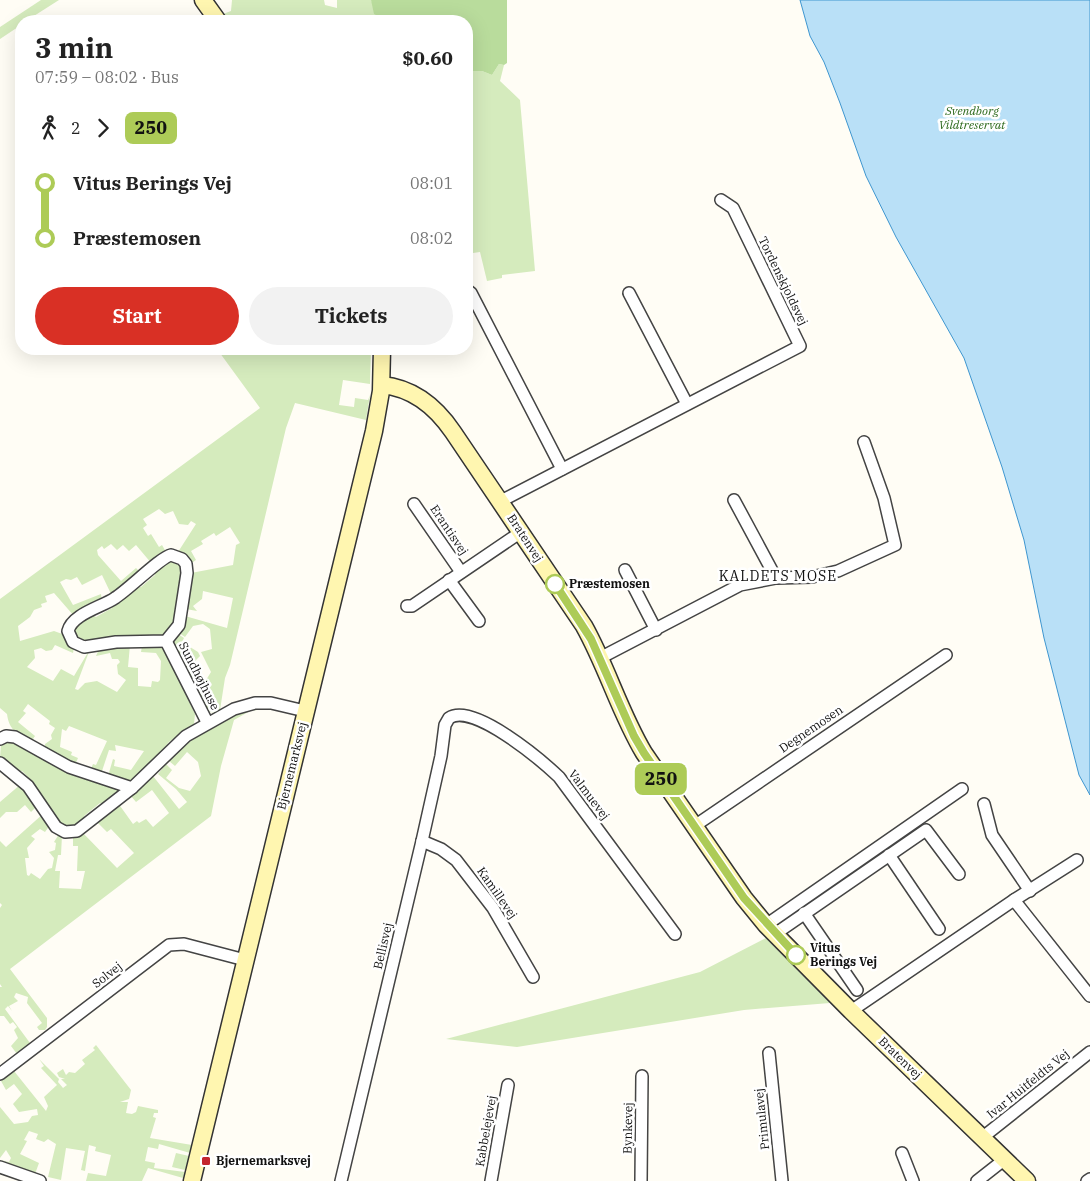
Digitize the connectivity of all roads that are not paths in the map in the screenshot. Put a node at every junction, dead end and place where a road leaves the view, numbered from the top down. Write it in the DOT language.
graph roads {
  1 [pos="203,0"];
  2 [pos="214,15"];
  3 [pos="721,200"];
  4 [pos="629,293"];
  5 [pos="473,297"];
  6 [pos="382,355"];
  7 [pos="382,385"];
  8 [pos="688,404"];
  9 [pos="864,442"];
  10 [pos="562,469"];
  11 [pos="734,500"];
  12 [pos="501,501"];
  13 [pos="414,504"];
  14 [pos="521,532"];
  15 [pos="625,570"];
  16 [pos="461,572"];
  17 [pos="776,578"];
  18 [pos="449,580"];
  19 [pos="407,606"];
  20 [pos="479,621"];
  21 [pos="656,630"];
  22 [pos="166,641"];
  23 [pos="946,655"];
  24 [pos="600,658"];
  25 [pos="305,711"];
  26 [pos="449,718"];
  27 [pos="207,722"];
  28 [pos="0,739"];
  29 [pos="0,763"];
  30 [pos="132,788"];
  31 [pos="962,789"];
  32 [pos="984,804"];
  33 [pos="692,826"];
  34 [pos="422,841"];
  35 [pos="889,855"];
  36 [pos="1077,860"];
  37 [pos="959,874"];
  38 [pos="1030,891"];
  39 [pos="1014,900"];
  40 [pos="804,913"];
  41 [pos="771,929"];
  42 [pos="939,929"];
  43 [pos="675,934"];
  44 [pos="245,960"];
  45 [pos="533,977"];
  46 [pos="857,990"];
  47 [pos="1090,996"];
  48 [pos="852,1011"];
  49 [pos="1090,1052"];
  50 [pos="769,1053"];
  51 [pos="0,1074"];
  52 [pos="642,1076"];
  53 [pos="508,1085"];
  54 [pos="983,1137"];
  55 [pos="902,1153"];
  56 [pos="1005,1159"];
  57 [pos="0,1167"];
  58 [pos="1090,1179"];
  59 [pos="40,1181"];
  60 [pos="192,1181"];
  61 [pos="341,1181"];
  62 [pos="491,1181"];
  63 [pos="641,1181"];
  64 [pos="782,1181"];
  65 [pos="913,1181"];
  66 [pos="978,1181"];
  67 [pos="1028,1181"];
  68 [pos="1087,1181"];
  1 -- 2 [label="street"];
  3 -- 8 [label="street, Tordenskjoldsvej"];
  4 -- 8 [label="street"];
  5 -- 10 [label="street"];
  6 -- 7 [label="street, Bjernemarksvej"];
  7 -- 12 [label="street, Bratenvej"];
  7 -- 25 [label="street, Bjernemarksvej"];
  8 -- 10 [label="street, Tordenskjoldsvej"];
  9 -- 17 [label="street"];
  10 -- 12 [label="street, Tordenskjoldsvej"];
  11 -- 17 [label="street"];
  12 -- 14 [label="street, Bratenvej"];
  13 -- 16 [label="street, Erantisvej"];
  14 -- 16 [label="street, Erantisvej"];
  14 -- 24 [label="street, Bratenvej"];
  15 -- 21 [label="street"];
  16 -- 18 [label="street, Erantisvej"];
  17 -- 21 [label="street"];
  18 -- 19 [label="street, Erantisvej"];
  18 -- 20 [label="street"];
  21 -- 24 [label="street"];
  22 -- 22 [label="street, Sundhøjhuse"];
  22 -- 27 [label="street, Sundhøjhuse"];
  23 -- 33 [label="street, Degnemosen"];
  24 -- 33 [label="street, Bratenvej"];
  25 -- 27 [label="street, Sundhøjhuse"];
  25 -- 44 [label="street, Bjernemarksvej"];
  26 -- 34 [label="street, Bellisvej"];
  26 -- 43 [label="street, Valmuevej"];
  27 -- 30 [label="street, Sundhøjhuse"];
  28 -- 30 [label="street"];
  29 -- 30 [label="street, Sundhøjhuse"];
  31 -- 41 [label="street"];
  32 -- 38 [label="street"];
  33 -- 41 [label="street, Bratenvej"];
  34 -- 45 [label="street, Kamillevej"];
  34 -- 61 [label="street, Bellisvej"];
  35 -- 37 [label="street"];
  35 -- 40 [label="street"];
  35 -- 42 [label="street"];
  36 -- 38 [label="street"];
  38 -- 39 [label="street"];
  39 -- 47 [label="street"];
  39 -- 48 [label="street"];
  40 -- 41 [label="street"];
  40 -- 46 [label="street"];
  41 -- 48 [label="street, Bratenvej"];
  44 -- 51 [label="street, Solvej"];
  44 -- 60 [label="street, Bjernemarksvej"];
  48 -- 54 [label="street, Bratenvej"];
  49 -- 54 [label="street, Ivar Huitfeldts Vej"];
  50 -- 64 [label="street, Primulavej"];
  52 -- 63 [label="street, Bynkevej"];
  53 -- 62 [label="street, Kabbelejevej"];
  54 -- 56 [label="street, Bratenvej"];
  55 -- 65 [label="street"];
  56 -- 66 [label="street"];
  56 -- 67 [label="street, Bratenvej"];
  57 -- 59 [label="street"];
  58 -- 68 [label="street"];
}
